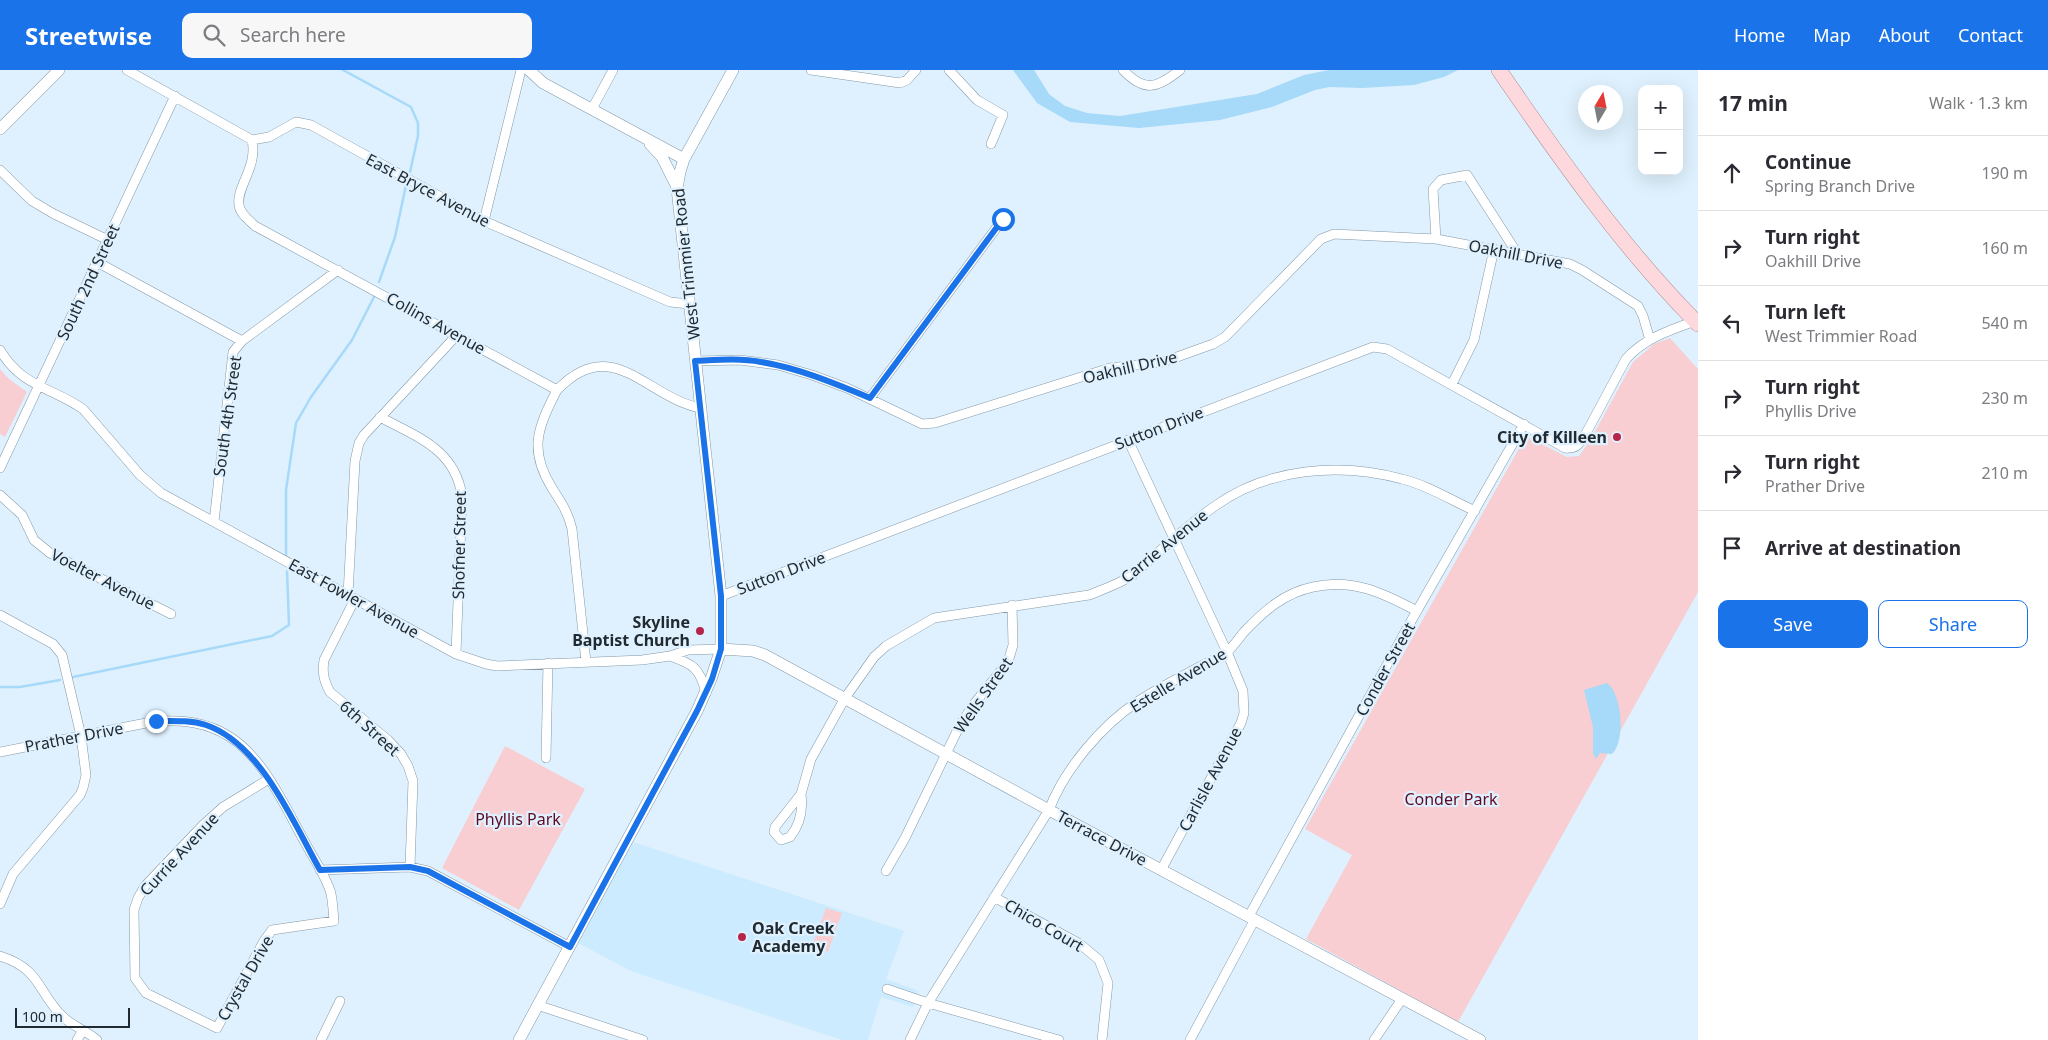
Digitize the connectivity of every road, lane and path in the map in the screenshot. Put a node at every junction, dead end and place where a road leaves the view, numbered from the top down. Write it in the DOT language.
graph roads {
  1 [pos="59,70"];
  2 [pos="127,70"];
  3 [pos="521,70"];
  4 [pos="529,70"];
  5 [pos="613,70"];
  6 [pos="733,70"];
  7 [pos="811,70"];
  8 [pos="916,70"];
  9 [pos="949,70"];
  10 [pos="1123,70"];
  11 [pos="1180,70"];
  12 [pos="1500,70"];
  13 [pos="175,96"];
  14 [pos="592,109"];
  15 [pos="0,129"];
  16 [pos="639,134"];
  17 [pos="252,140"];
  18 [pos="991,144"];
  19 [pos="684,158"];
  20 [pos="0,170"];
  21 [pos="677,188"];
  22 [pos="1003,219"];
  23 [pos="484,221"];
  24 [pos="1436,238"];
  25 [pos="108,240"];
  26 [pos="1494,249"];
  27 [pos="1517,253"];
  28 [pos="97,262"];
  29 [pos="338,270"];
  30 [pos="689,304"];
  31 [pos="1697,321"];
  32 [pos="457,335"];
  33 [pos="1650,340"];
  34 [pos="242,341"];
  35 [pos="0,350"];
  36 [pos="695,361"];
  37 [pos="1452,384"];
  38 [pos="39,386"];
  39 [pos="556,390"];
  40 [pos="870,398"];
  41 [pos="701,408"];
  42 [pos="380,417"];
  43 [pos="1524,424"];
  44 [pos="1128,440"];
  45 [pos="0,468"];
  46 [pos="0,495"];
  47 [pos="1475,510"];
  48 [pos="214,522"];
  49 [pos="1174,539"];
  50 [pos="721,596"];
  51 [pos="351,597"];
  52 [pos="1012,606"];
  53 [pos="1417,611"];
  54 [pos="171,614"];
  55 [pos="0,615"];
  56 [pos="721,649"];
  57 [pos="1227,652"];
  58 [pos="456,654"];
  59 [pos="670,656"];
  60 [pos="586,662"];
  61 [pos="548,663"];
  62 [pos="706,692"];
  63 [pos="845,698"];
  64 [pos="81,736"];
  65 [pos="0,752"];
  66 [pos="946,752"];
  67 [pos="546,758"];
  68 [pos="269,779"];
  69 [pos="801,794"];
  70 [pos="1050,810"];
  71 [pos="410,867"];
  72 [pos="320,870"];
  73 [pos="1161,870"];
  74 [pos="886,871"];
  75 [pos="994,897"];
  76 [pos="0,904"];
  77 [pos="1252,918"];
  78 [pos="334,921"];
  79 [pos="570,947"];
  80 [pos="0,956"];
  81 [pos="887,989"];
  82 [pos="1402,999"];
  83 [pos="340,1001"];
  84 [pos="928,1003"];
  85 [pos="537,1005"];
  86 [pos="217,1028"];
  87 [pos="82,1030"];
  88 [pos="77,1040"];
  89 [pos="97,1040"];
  90 [pos="321,1040"];
  91 [pos="519,1040"];
  92 [pos="643,1040"];
  93 [pos="910,1040"];
  94 [pos="1060,1040"];
  95 [pos="1102,1040"];
  96 [pos="1190,1040"];
  97 [pos="1374,1040"];
  98 [pos="1480,1040"];
  1 -- 15 [label="street"];
  2 -- 13 [label="street"];
  3 -- 23 [label="street"];
  4 -- 14 [label="street"];
  5 -- 14 [label="street"];
  6 -- 19 [label="street, West Trimmier Road"];
  7 -- 8 [label="street"];
  9 -- 18 [label="street"];
  10 -- 11 [label="street"];
  12 -- 31 [label="main road"];
  13 -- 17 [label="street"];
  13 -- 25 [label="street, South 2nd Street"];
  14 -- 16 [label="street"];
  16 -- 19 [label="street"];
  16 -- 21 [label="street"];
  17 -- 23 [label="street, East Bryce Avenue"];
  17 -- 29 [label="street, Collins Avenue"];
  19 -- 21 [label="street, West Trimmier Road"];
  20 -- 25 [label="street"];
  21 -- 30 [label="street, West Trimmier Road"];
  22 -- 40 [label="street"];
  23 -- 30 [label="street, East Bryce Avenue"];
  24 -- 26 [label="street, Oakhill Drive"];
  24 -- 27 [label="street"];
  24 -- 40 [label="street, Oakhill Drive"];
  25 -- 28 [label="street, South 2nd Street"];
  26 -- 27 [label="street, Oakhill Drive"];
  26 -- 37 [label="street"];
  27 -- 33 [label="street, Oakhill Drive"];
  28 -- 34 [label="street"];
  28 -- 38 [label="street, South 2nd Street"];
  29 -- 32 [label="street, Collins Avenue"];
  29 -- 34 [label="street, South 4th Street"];
  30 -- 36 [label="street, West Trimmier Road"];
  31 -- 33 [label="street"];
  32 -- 39 [label="street, Collins Avenue"];
  32 -- 42 [label="street"];
  33 -- 43 [label="street, Sutton Drive"];
  34 -- 48 [label="street, South 4th Street"];
  35 -- 38 [label="street, East Fowler Avenue"];
  36 -- 40 [label="street, Oakhill Drive"];
  36 -- 41 [label="street, West Trimmier Road"];
  37 -- 43 [label="street, Sutton Drive"];
  37 -- 44 [label="street, Sutton Drive"];
  38 -- 45 [label="street, South 2nd Street"];
  38 -- 48 [label="street, East Fowler Avenue"];
  39 -- 41 [label="street"];
  39 -- 60 [label="street"];
  41 -- 50 [label="street, West Trimmier Road"];
  42 -- 51 [label="street"];
  42 -- 58 [label="street, Shofner Street"];
  43 -- 47 [label="street, Conder Street"];
  44 -- 49 [label="street, Carlisle Avenue"];
  44 -- 50 [label="street, Sutton Drive"];
  46 -- 54 [label="street, Voelter Avenue"];
  47 -- 49 [label="street, Carrie Avenue"];
  47 -- 53 [label="street, Conder Street"];
  48 -- 51 [label="street, East Fowler Avenue"];
  49 -- 52 [label="street, Carrie Avenue"];
  49 -- 57 [label="street, Carlisle Avenue"];
  50 -- 56 [label="street, West Trimmier Road"];
  51 -- 58 [label="street, East Fowler Avenue"];
  51 -- 71 [label="street, 6th Street"];
  52 -- 63 [label="street, Carrie Avenue"];
  52 -- 66 [label="street, Wells Street"];
  53 -- 57 [label="street, Estelle Avenue"];
  53 -- 77 [label="street, Conder Street"];
  55 -- 64 [label="street"];
  56 -- 59 [label="street, East Fowler Avenue"];
  56 -- 62 [label="street, West Trimmier Road"];
  56 -- 63 [label="street, Terrace Drive"];
  57 -- 70 [label="street, Estelle Avenue"];
  57 -- 73 [label="street, Carlisle Avenue"];
  58 -- 61 [label="street, East Fowler Avenue"];
  59 -- 60 [label="street, East Fowler Avenue"];
  59 -- 62 [label="street"];
  60 -- 61 [label="street, East Fowler Avenue"];
  61 -- 67 [label="street"];
  62 -- 79 [label="street, West Trimmier Road"];
  63 -- 66 [label="street, Terrace Drive"];
  63 -- 69 [label="street, Carrie Avenue"];
  64 -- 65 [label="street, Prather Drive"];
  64 -- 68 [label="street, Prather Drive"];
  64 -- 76 [label="street"];
  66 -- 70 [label="street, Terrace Drive"];
  66 -- 74 [label="street, Wells Street"];
  68 -- 72 [label="street, Prather Drive"];
  68 -- 86 [label="street, Currie Avenue"];
  69 -- 69 [label="street"];
  70 -- 73 [label="street, Terrace Drive"];
  70 -- 75 [label="street, Estelle Avenue"];
  71 -- 72 [label="street"];
  71 -- 79 [label="street"];
  72 -- 78 [label="street, Prather Drive"];
  73 -- 77 [label="street, Terrace Drive"];
  75 -- 84 [label="street, Estelle Avenue"];
  75 -- 95 [label="street, Chico Court"];
  77 -- 82 [label="street, Terrace Drive"];
  77 -- 96 [label="street, Conder Street"];
  78 -- 86 [label="street, Crystal Drive"];
  79 -- 85 [label="street, West Trimmier Road"];
  80 -- 87 [label="street"];
  81 -- 84 [label="street"];
  82 -- 97 [label="street"];
  82 -- 98 [label="street, Terrace Drive"];
  83 -- 90 [label="street"];
  84 -- 93 [label="street, Estelle Avenue"];
  84 -- 94 [label="street"];
  85 -- 91 [label="street, West Trimmier Road"];
  85 -- 92 [label="street"];
  87 -- 88 [label="street"];
  87 -- 89 [label="street"];
}
